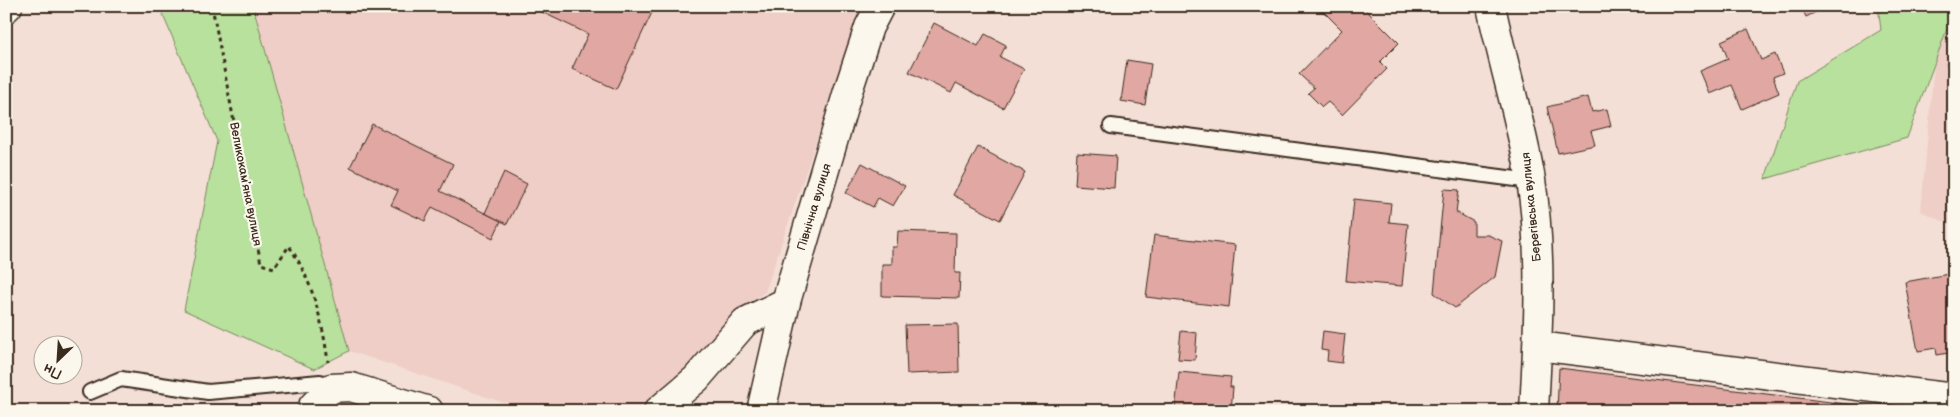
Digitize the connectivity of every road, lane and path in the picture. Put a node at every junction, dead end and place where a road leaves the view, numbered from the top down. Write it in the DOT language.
graph roads {
  1 [pos="212,6"];
  2 [pos="880,6"];
  3 [pos="1492,6"];
  4 [pos="1954,62"];
  5 [pos="1946,65"];
  6 [pos="1111,126"];
  7 [pos="1531,182"];
  8 [pos="786,302"];
  9 [pos="1538,346"];
  10 [pos="331,388"];
  11 [pos="90,392"];
  12 [pos="1954,398"];
  13 [pos="312,411"];
  14 [pos="429,411"];
  15 [pos="658,411"];
  16 [pos="761,411"];
  17 [pos="1534,411"];
  1 -- 10 [label="path, Великокамʼяна вулиця"];
  2 -- 8 [label="street, Північна вулиця"];
  3 -- 7 [label="street, Берегівська вулиця"];
  4 -- 5 [label="path"];
  6 -- 7 [label="lane"];
  7 -- 9 [label="street, Берегівська вулиця"];
  8 -- 15 [label="street"];
  8 -- 16 [label="street, Північна вулиця"];
  9 -- 12 [label="street"];
  9 -- 17 [label="street, Берегівська вулиця"];
  10 -- 11 [label="lane"];
  10 -- 13 [label="street"];
  10 -- 14 [label="street"];
}
